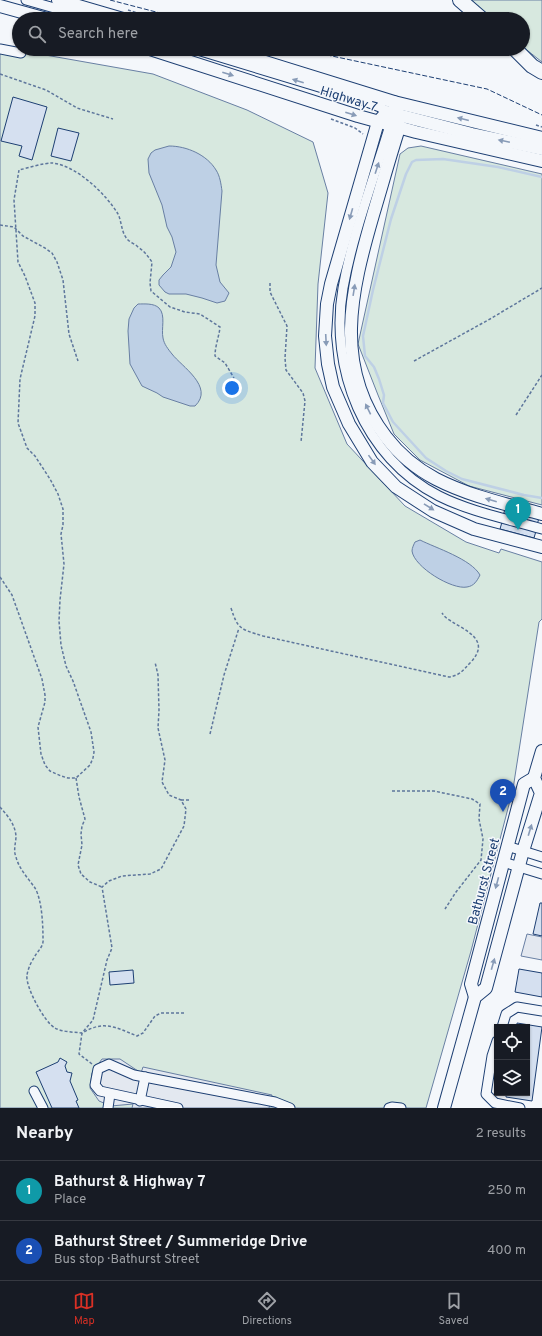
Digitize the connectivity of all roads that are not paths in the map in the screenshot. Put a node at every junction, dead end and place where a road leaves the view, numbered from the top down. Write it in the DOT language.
graph roads {
  1 [pos="26,0"];
  2 [pos="58,0"];
  3 [pos="460,0"];
  4 [pos="0,6"];
  5 [pos="22,12"];
  6 [pos="68,12"];
  7 [pos="98,12"];
  8 [pos="474,12"];
  9 [pos="0,49"];
  10 [pos="12,51"];
  11 [pos="172,56"];
  12 [pos="217,56"];
  13 [pos="246,56"];
  14 [pos="521,56"];
  15 [pos="542,72"];
  16 [pos="394,102"];
  17 [pos="393,114"];
  18 [pos="378,122"];
  19 [pos="395,126"];
  20 [pos="542,138"];
  21 [pos="542,149"];
  22 [pos="542,161"];
  23 [pos="362,176"];
  24 [pos="361,219"];
  25 [pos="542,514"];
  26 [pos="542,529"];
  27 [pos="542,547"];
  28 [pos="542,751"];
  29 [pos="534,778"];
  30 [pos="507,846"];
  31 [pos="523,851"];
  32 [pos="542,857"];
  33 [pos="503,862"];
  34 [pos="519,867"];
  35 [pos="542,874"];
  36 [pos="475,997"];
  37 [pos="542,1011"];
  38 [pos="503,1024"];
  39 [pos="494,1050"];
  40 [pos="145,1077"];
  41 [pos="34,1091"];
  42 [pos="110,1094"];
  43 [pos="140,1101"];
  44 [pos="43,1108"];
  45 [pos="108,1108"];
  46 [pos="178,1108"];
  47 [pos="290,1108"];
  48 [pos="389,1108"];
  49 [pos="401,1108"];
  50 [pos="444,1108"];
  51 [pos="520,1108"];
  1 -- 6 [label="street"];
  2 -- 7 [label="main road"];
  3 -- 8 [label="highway"];
  4 -- 5 [label="main road"];
  9 -- 10 [label="street"];
  11 -- 18 [label="main road, Highway 7, one-way"];
  17 -- 12 [label="street, one-way"];
  13 -- 16 [label="main road, Highway 7"];
  14 -- 15 [label="highway"];
  16 -- 17 [label="main road"];
  20 -- 16 [label="main road, Highway 7, one-way"];
  17 -- 18 [label="main road"];
  17 -- 19 [label="main road"];
  21 -- 17 [label="main road, one-way"];
  18 -- 19 [label="main road, Highway 7"];
  18 -- 23 [label="main road"];
  19 -- 22 [label="main road, Highway 7"];
  24 -- 19 [label="street, one-way"];
  25 -- 19 [label="main road, one-way"];
  23 -- 24 [label="street"];
  23 -- 27 [label="main road, one-way"];
  24 -- 26 [label="street"];
  28 -- 29 [label="main road, Bathurst Street"];
  29 -- 30 [label="main road, Bathurst Street"];
  31 -- 29 [label="main road, Bathurst Street, one-way"];
  30 -- 31 [label="street"];
  30 -- 33 [label="main road, Bathurst Street"];
  31 -- 32 [label="street"];
  31 -- 34 [label="main road, Bathurst Street"];
  33 -- 34 [label="street"];
  33 -- 36 [label="main road, Bathurst Street, one-way"];
  34 -- 35 [label="street"];
  36 -- 34 [label="main road, Bathurst Street, one-way"];
  36 -- 50 [label="main road, Bathurst Street"];
  37 -- 38 [label="street"];
  39 -- 51 [label="street"];
  40 -- 42 [label="street"];
  40 -- 43 [label="street"];
  40 -- 47 [label="street"];
  41 -- 44 [label="street"];
  42 -- 43 [label="street"];
  42 -- 45 [label="street"];
  43 -- 46 [label="street"];
  48 -- 49 [label="street"];
}
